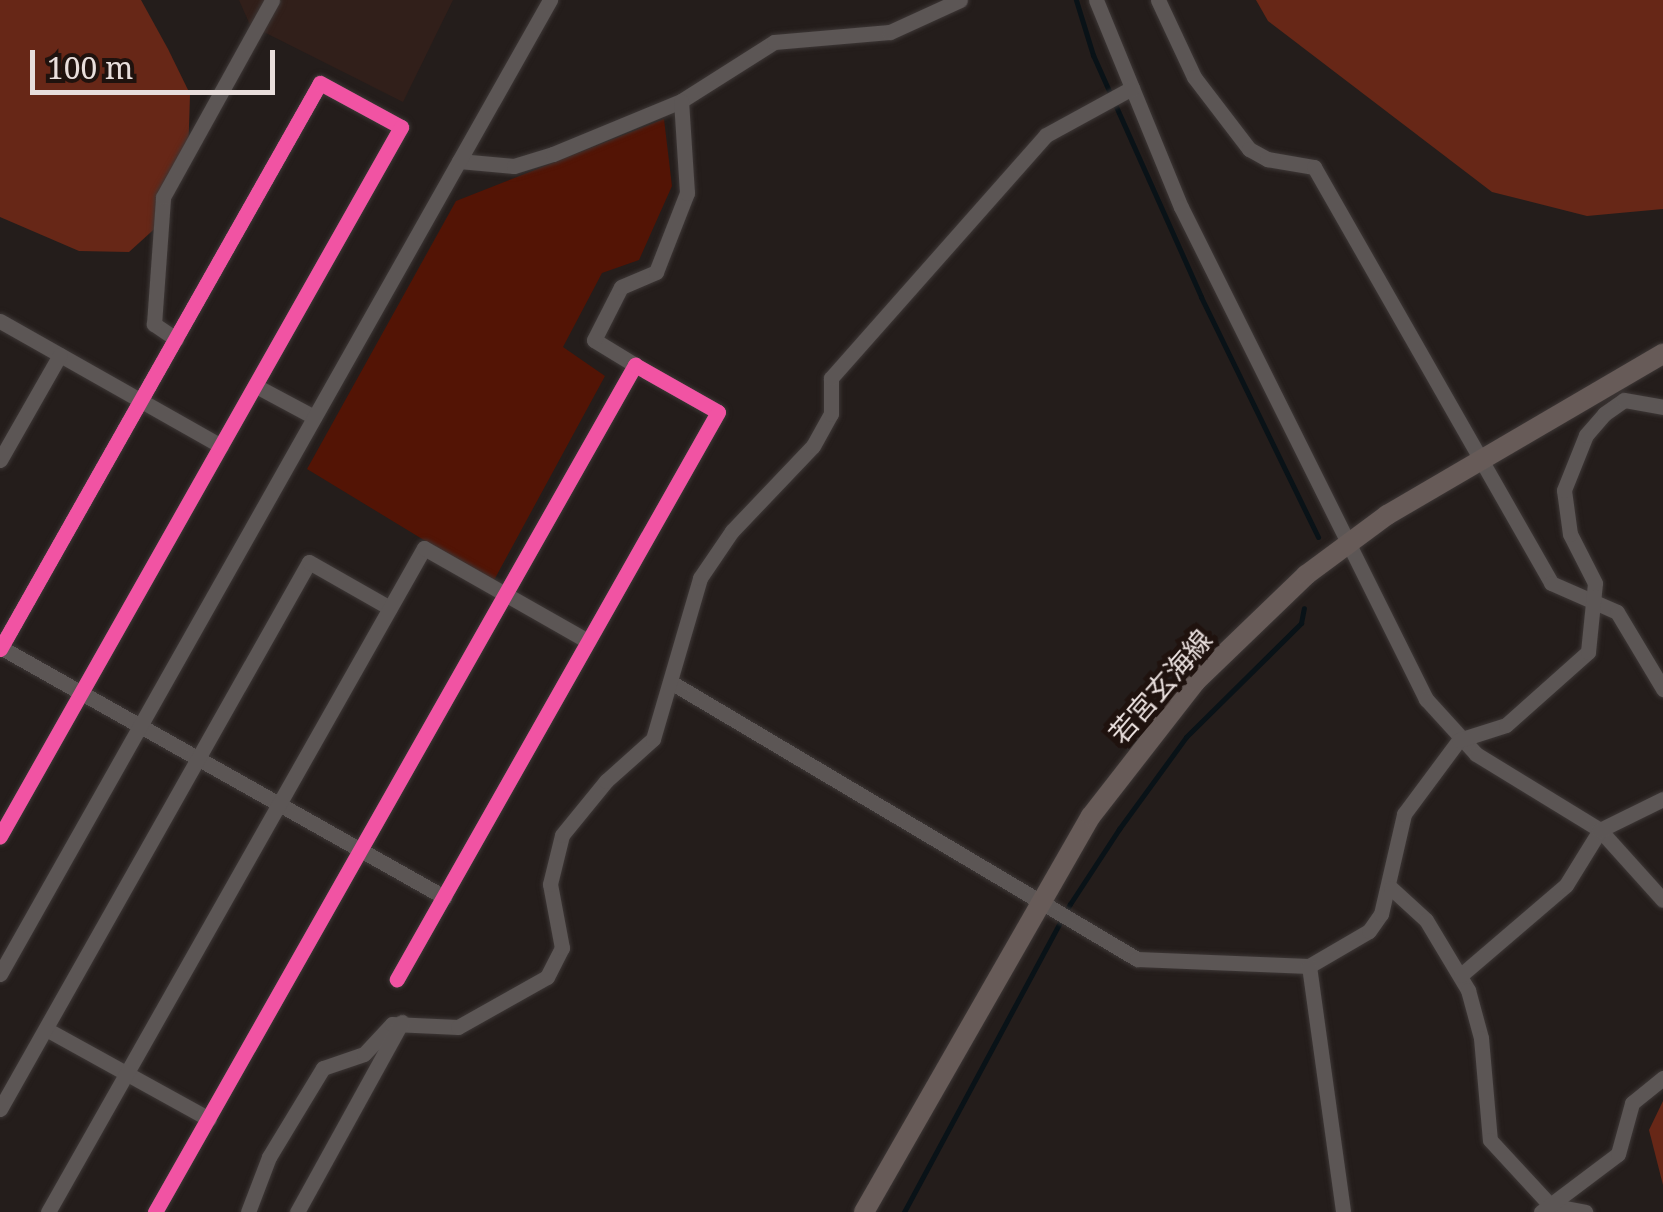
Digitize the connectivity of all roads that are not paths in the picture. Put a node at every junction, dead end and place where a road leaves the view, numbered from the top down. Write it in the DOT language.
graph roads {
  1 [pos="272,0"];
  2 [pos="550,0"];
  3 [pos="960,0"];
  4 [pos="1096,0"];
  5 [pos="1158,0"];
  6 [pos="1132,88"];
  7 [pos="680,101"];
  8 [pos="459,161"];
  9 [pos="0,320"];
  10 [pos="176,338"];
  11 [pos="60,354"];
  12 [pos="1663,354"];
  13 [pos="635,364"];
  14 [pos="256,386"];
  15 [pos="140,400"];
  16 [pos="1663,407"];
  17 [pos="314,418"];
  18 [pos="222,446"];
  19 [pos="1478,458"];
  20 [pos="0,460"];
  21 [pos="1348,545"];
  22 [pos="504,594"];
  23 [pos="1596,600"];
  24 [pos="390,608"];
  25 [pos="588,641"];
  26 [pos="0,648"];
  27 [pos="674,684"];
  28 [pos="1663,689"];
  29 [pos="82,693"];
  30 [pos="140,726"];
  31 [pos="1460,740"];
  32 [pos="198,758"];
  33 [pos="1663,799"];
  34 [pos="279,804"];
  35 [pos="1600,830"];
  36 [pos="0,836"];
  37 [pos="361,850"];
  38 [pos="1391,888"];
  39 [pos="444,897"];
  40 [pos="1040,898"];
  41 [pos="1663,900"];
  42 [pos="1308,966"];
  43 [pos="0,974"];
  44 [pos="1461,975"];
  45 [pos="397,979"];
  46 [pos="402,1022"];
  47 [pos="46,1029"];
  48 [pos="126,1074"];
  49 [pos="1663,1078"];
  50 [pos="0,1110"];
  51 [pos="209,1120"];
  52 [pos="1546,1208"];
  53 [pos="48,1212"];
  54 [pos="155,1212"];
  55 [pos="248,1212"];
  56 [pos="296,1212"];
  57 [pos="864,1212"];
  58 [pos="1344,1212"];
  59 [pos="1584,1212"];
  1 -- 10 [label="street"];
  2 -- 8 [label="street"];
  3 -- 7 [label="street"];
  4 -- 6 [label="street"];
  5 -- 19 [label="street"];
  6 -- 21 [label="street"];
  6 -- 27 [label="street"];
  7 -- 8 [label="street"];
  7 -- 13 [label="street"];
  8 -- 17 [label="street"];
  9 -- 11 [label="street"];
  10 -- 14 [label="street"];
  10 -- 15 [label="street"];
  11 -- 15 [label="street"];
  11 -- 20 [label="street"];
  12 -- 19 [label="main road, 若宮玄海線"];
  13 -- 22 [label="street"];
  13 -- 25 [label="street"];
  14 -- 17 [label="street"];
  14 -- 18 [label="street"];
  15 -- 18 [label="street"];
  15 -- 26 [label="street"];
  16 -- 23 [label="street"];
  17 -- 30 [label="street"];
  18 -- 29 [label="street"];
  19 -- 21 [label="main road, 若宮玄海線"];
  19 -- 23 [label="street"];
  21 -- 31 [label="street"];
  21 -- 40 [label="main road, 若宮玄海線"];
  22 -- 24 [label="street"];
  22 -- 25 [label="street"];
  22 -- 37 [label="street"];
  23 -- 28 [label="street"];
  23 -- 31 [label="street"];
  24 -- 32 [label="street"];
  24 -- 34 [label="street"];
  25 -- 39 [label="street"];
  26 -- 29 [label="street"];
  27 -- 40 [label="street"];
  27 -- 46 [label="street"];
  29 -- 30 [label="street"];
  29 -- 36 [label="street"];
  30 -- 32 [label="street"];
  30 -- 43 [label="street"];
  31 -- 35 [label="street"];
  31 -- 38 [label="street"];
  32 -- 34 [label="street"];
  32 -- 47 [label="street"];
  33 -- 35 [label="street"];
  34 -- 37 [label="street"];
  34 -- 48 [label="street"];
  35 -- 41 [label="street"];
  35 -- 44 [label="street"];
  37 -- 39 [label="street"];
  37 -- 51 [label="street"];
  38 -- 42 [label="street"];
  38 -- 44 [label="street"];
  39 -- 45 [label="street"];
  40 -- 42 [label="street"];
  40 -- 57 [label="main road, 若宮玄海線"];
  42 -- 58 [label="street"];
  44 -- 52 [label="street"];
  46 -- 55 [label="street"];
  46 -- 56 [label="street"];
  47 -- 48 [label="street"];
  47 -- 50 [label="street"];
  48 -- 51 [label="street"];
  48 -- 53 [label="street"];
  49 -- 52 [label="street"];
  51 -- 54 [label="street"];
  52 -- 59 [label="street"];
}
